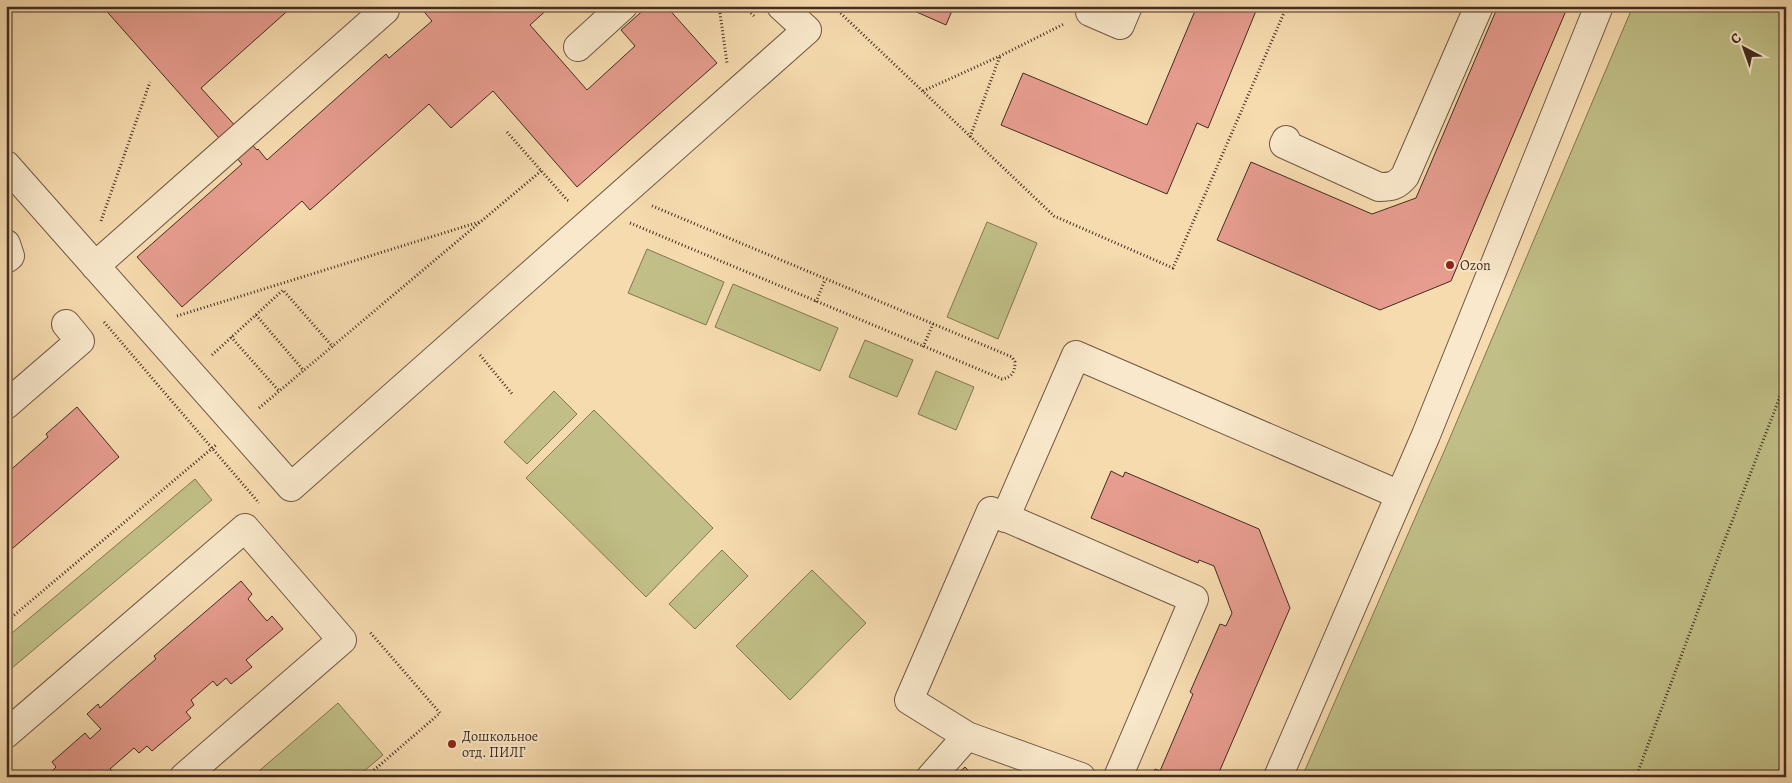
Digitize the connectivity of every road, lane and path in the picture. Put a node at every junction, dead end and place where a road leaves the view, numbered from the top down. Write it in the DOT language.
graph roads {
  1 [pos="623,6"];
  2 [pos="719,6"];
  3 [pos="781,6"];
  4 [pos="833,6"];
  5 [pos="1128,6"];
  6 [pos="1287,6"];
  7 [pos="1479,6"];
  8 [pos="1599,6"];
  9 [pos="1091,9"];
  10 [pos="385,10"];
  11 [pos="578,47"];
  12 [pos="1000,56"];
  13 [pos="150,82"];
  14 [pos="923,91"];
  15 [pos="732,96"];
  16 [pos="507,132"];
  17 [pos="970,137"];
  18 [pos="1286,140"];
  19 [pos="6,165"];
  20 [pos="541,171"];
  21 [pos="622,193"];
  22 [pos="603,211"];
  23 [pos="480,222"];
  24 [pos="6,244"];
  25 [pos="6,259"];
  26 [pos="91,261"];
  27 [pos="825,280"];
  28 [pos="816,302"];
  29 [pos="256,315"];
  30 [pos="66,324"];
  31 [pos="933,324"];
  32 [pos="148,325"];
  33 [pos="463,334"];
  34 [pos="231,336"];
  35 [pos="333,347"];
  36 [pos="923,347"];
  37 [pos="304,370"];
  38 [pos="192,375"];
  39 [pos="1786,381"];
  40 [pos="279,391"];
  41 [pos="513,395"];
  42 [pos="6,404"];
  43 [pos="238,426"];
  44 [pos="1400,495"];
  45 [pos="1005,518"];
  46 [pos="6,622"];
  47 [pos="6,734"];
  48 [pos="967,736"];
  49 [pos="184,777"];
  50 [pos="931,777"];
  51 [pos="1081,777"];
  52 [pos="1118,777"];
  53 [pos="1278,777"];
  54 [pos="1636,777"];
  1 -- 11 [label="street"];
  2 -- 15 [label="path"];
  3 -- 15 [label="street"];
  4 -- 14 [label="path"];
  5 -- 9 [label="street"];
  6 -- 17 [label="path"];
  7 -- 18 [label="street"];
  8 -- 44 [label="street"];
  9 -- 12 [label="path"];
  10 -- 26 [label="street"];
  12 -- 14 [label="path"];
  12 -- 17 [label="path"];
  13 -- 26 [label="path"];
  14 -- 17 [label="path"];
  15 -- 21 [label="street"];
  16 -- 20 [label="path"];
  19 -- 26 [label="street"];
  20 -- 22 [label="path"];
  20 -- 23 [label="path"];
  21 -- 22 [label="street"];
  21 -- 27 [label="path"];
  22 -- 28 [label="path"];
  22 -- 33 [label="street"];
  23 -- 32 [label="path"];
  23 -- 35 [label="path"];
  24 -- 25 [label="street"];
  26 -- 32 [label="street"];
  27 -- 28 [label="path"];
  27 -- 31 [label="path"];
  28 -- 36 [label="path"];
  29 -- 34 [label="path"];
  29 -- 35 [label="path"];
  29 -- 37 [label="path"];
  30 -- 42 [label="street"];
  31 -- 36 [label="path"];
  31 -- 36 [label="path"];
  32 -- 38 [label="street"];
  33 -- 41 [label="path"];
  33 -- 43 [label="street"];
  34 -- 38 [label="path"];
  34 -- 40 [label="path"];
  35 -- 37 [label="path"];
  37 -- 40 [label="path"];
  38 -- 43 [label="street"];
  39 -- 54 [label="path"];
  40 -- 43 [label="path"];
  43 -- 46 [label="path"];
  44 -- 45 [label="street"];
  44 -- 53 [label="street"];
  45 -- 48 [label="street"];
  45 -- 52 [label="street"];
  47 -- 49 [label="street"];
  48 -- 50 [label="street"];
  48 -- 51 [label="street"];
}
